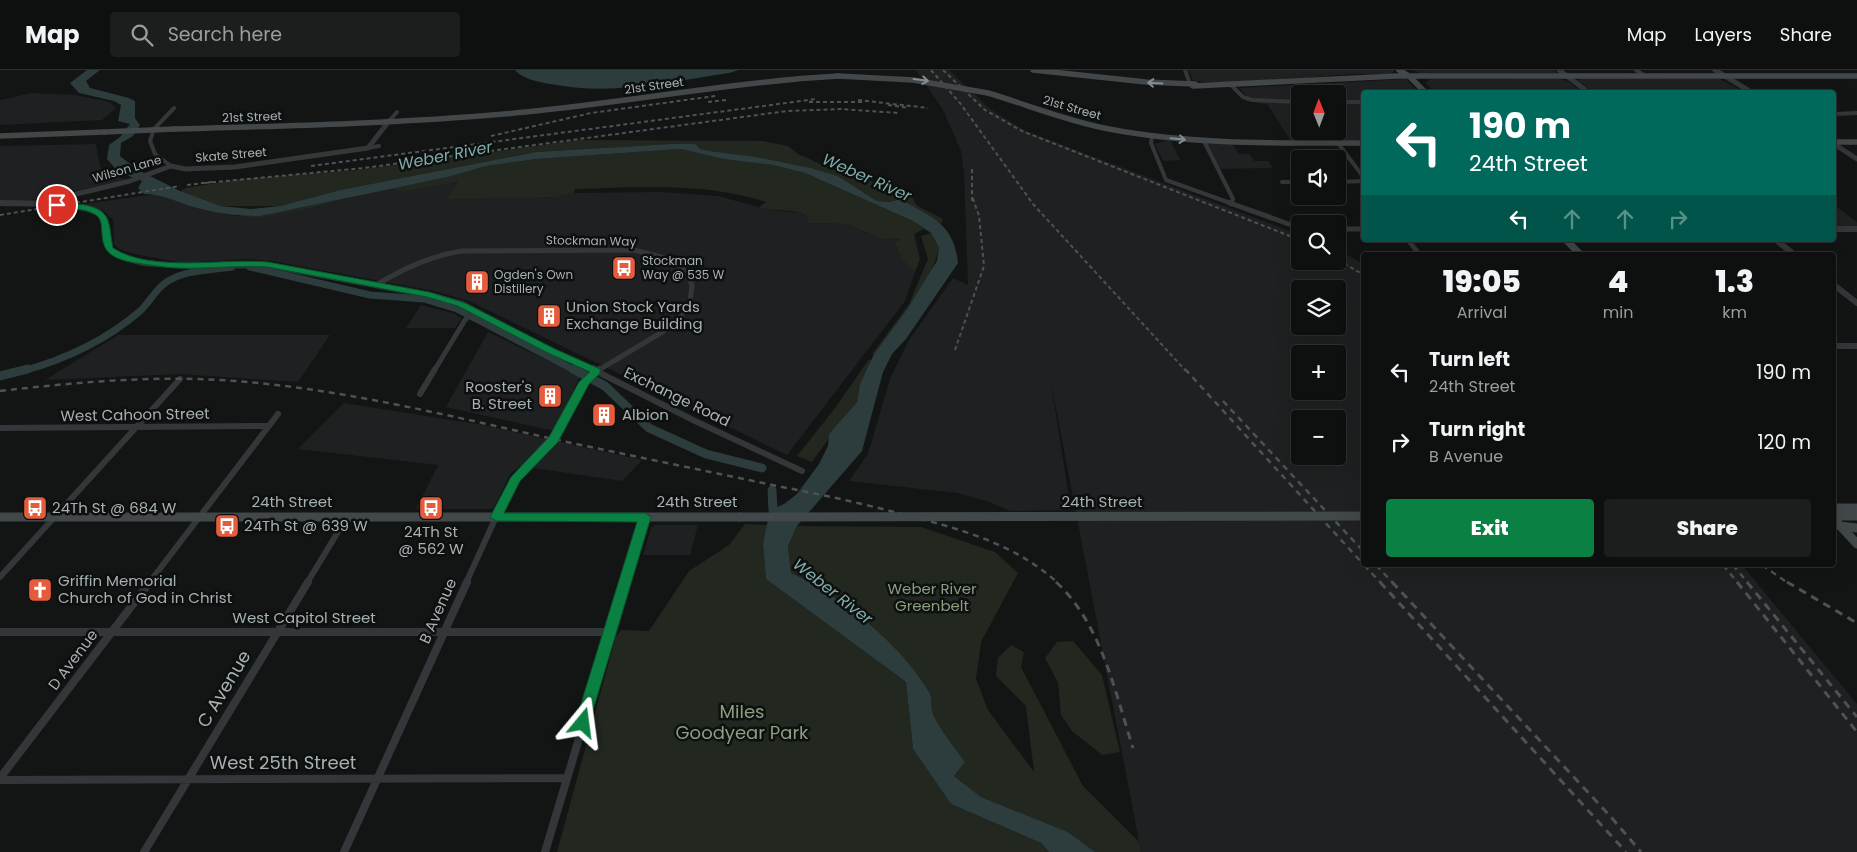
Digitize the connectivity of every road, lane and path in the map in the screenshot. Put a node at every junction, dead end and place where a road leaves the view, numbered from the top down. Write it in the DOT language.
graph roads {
  1 [pos="828,70"];
  2 [pos="1033,70"];
  3 [pos="1185,70"];
  4 [pos="1400,70"];
  5 [pos="1559,70"];
  6 [pos="1636,70"];
  7 [pos="1715,70"];
  8 [pos="1408,73"];
  9 [pos="1567,76"];
  10 [pos="1646,76"];
  11 [pos="1725,76"];
  12 [pos="1857,76"];
  13 [pos="1190,84"];
  14 [pos="1250,84"];
  15 [pos="1232,86"];
  16 [pos="1423,90"];
  17 [pos="1585,90"];
  18 [pos="1748,90"];
  19 [pos="1291,102"];
  20 [pos="1346,102"];
  21 [pos="1361,102"];
  22 [pos="174,108"];
  23 [pos="550,109"];
  24 [pos="397,112"];
  25 [pos="1857,113"];
  26 [pos="1836,114"];
  27 [pos="389,121"];
  28 [pos="104,132"];
  29 [pos="0,136"];
  30 [pos="1152,136"];
  31 [pos="1204,141"];
  32 [pos="1857,142"];
  33 [pos="1338,143"];
  34 [pos="1361,143"];
  35 [pos="1836,143"];
  36 [pos="1836,144"];
  37 [pos="379,146"];
  38 [pos="368,148"];
  39 [pos="1857,159"];
  40 [pos="171,166"];
  41 [pos="1361,176"];
  42 [pos="1361,180"];
  43 [pos="1346,181"];
  44 [pos="1282,182"];
  45 [pos="1291,182"];
  46 [pos="0,204"];
  47 [pos="1231,204"];
  48 [pos="48,205"];
  49 [pos="1291,225"];
  50 [pos="1346,229"];
  51 [pos="1361,229"];
  52 [pos="1836,229"];
  53 [pos="1857,229"];
  54 [pos="1410,242"];
  55 [pos="1568,242"];
  56 [pos="1779,242"];
  57 [pos="1418,252"];
  58 [pos="1578,252"];
  59 [pos="1791,252"];
  60 [pos="376,285"];
  61 [pos="1836,287"];
  62 [pos="1857,303"];
  63 [pos="474,311"];
  64 [pos="1836,346"];
  65 [pos="1857,346"];
  66 [pos="594,373"];
  67 [pos="180,379"];
  68 [pos="420,394"];
  69 [pos="278,414"];
  70 [pos="269,426"];
  71 [pos="136,427"];
  72 [pos="0,428"];
  73 [pos="802,471"];
  74 [pos="1836,508"];
  75 [pos="1857,508"];
  76 [pos="1361,516"];
  77 [pos="1857,516"];
  78 [pos="0,517"];
  79 [pos="54,517"];
  80 [pos="200,517"];
  81 [pos="347,517"];
  82 [pos="496,517"];
  83 [pos="645,517"];
  84 [pos="1836,520"];
  85 [pos="1857,528"];
  86 [pos="1857,544"];
  87 [pos="0,577"];
  88 [pos="0,632"];
  89 [pos="112,632"];
  90 [pos="277,632"];
  91 [pos="444,632"];
  92 [pos="609,632"];
  93 [pos="377,778"];
  94 [pos="567,778"];
  95 [pos="0,779"];
  96 [pos="187,779"];
  97 [pos="144,852"];
  98 [pos="344,852"];
  99 [pos="545,852"];
  1 -- 23 [label="main road"];
  13 -- 2 [label="main road, one-way"];
  3 -- 13 [label="street"];
  4 -- 8 [label="main road"];
  5 -- 9 [label="street"];
  6 -- 10 [label="street"];
  7 -- 11 [label="street"];
  8 -- 9 [label="main road"];
  8 -- 14 [label="main road"];
  8 -- 16 [label="main road"];
  9 -- 10 [label="main road"];
  9 -- 17 [label="street"];
  10 -- 11 [label="main road"];
  11 -- 12 [label="main road"];
  11 -- 18 [label="street"];
  13 -- 14 [label="main road"];
  13 -- 15 [label="main road"];
  14 -- 15 [label="main road"];
  15 -- 19 [label="street"];
  20 -- 21 [label="street"];
  22 -- 40 [label="street"];
  23 -- 27 [label="main road, 21st Street"];
  23 -- 30 [label="main road, 21st Street, one-way, bridge"];
  24 -- 27 [label="street"];
  25 -- 26 [label="street"];
  27 -- 28 [label="main road, 21st Street, bridge"];
  27 -- 38 [label="street"];
  28 -- 29 [label="main road, 21st Street"];
  30 -- 31 [label="main road, 21st Street, one-way"];
  30 -- 47 [label="street"];
  31 -- 33 [label="main road, 21st Street"];
  31 -- 47 [label="street"];
  32 -- 35 [label="main road"];
  33 -- 34 [label="main road, 21st Street"];
  33 -- 41 [label="street"];
  36 -- 39 [label="street"];
  37 -- 38 [label="street, Skate Street"];
  38 -- 40 [label="street, Skate Street"];
  40 -- 48 [label="street, Wilson Lane"];
  42 -- 43 [label="street"];
  44 -- 45 [label="street"];
  46 -- 48 [label="street, Wilson Lane"];
  47 -- 49 [label="street"];
  48 -- 60 [label="street, Exchange Road"];
  50 -- 51 [label="street"];
  52 -- 53 [label="street"];
  54 -- 57 [label="street"];
  55 -- 58 [label="main road"];
  56 -- 59 [label="street"];
  60 -- 63 [label="street, Exchange Road"];
  60 -- 66 [label="street, Stockman Way"];
  61 -- 62 [label="street"];
  63 -- 66 [label="street, Exchange Road"];
  63 -- 68 [label="street"];
  64 -- 65 [label="street"];
  66 -- 73 [label="street, Exchange Road"];
  66 -- 82 [label="street, B Avenue"];
  67 -- 71 [label="street"];
  69 -- 70 [label="street, D Avenue"];
  70 -- 71 [label="street, West Cahoon Street"];
  70 -- 80 [label="street, D Avenue"];
  71 -- 72 [label="street, West Cahoon Street"];
  71 -- 79 [label="street"];
  74 -- 75 [label="main road"];
  76 -- 83 [label="main road, 24th Street, bridge"];
  77 -- 84 [label="main road"];
  78 -- 79 [label="main road, 24th Street"];
  79 -- 80 [label="main road, 24th Street"];
  79 -- 87 [label="street"];
  80 -- 81 [label="main road, 24th Street"];
  80 -- 89 [label="street, D Avenue"];
  81 -- 82 [label="main road, 24th Street"];
  81 -- 90 [label="street, C Avenue"];
  82 -- 83 [label="main road, 24th Street"];
  82 -- 91 [label="street, B Avenue"];
  83 -- 92 [label="street"];
  84 -- 85 [label="main road"];
  84 -- 86 [label="main road"];
  88 -- 89 [label="street, West Capitol Street"];
  89 -- 90 [label="street, West Capitol Street"];
  89 -- 95 [label="street, D Avenue"];
  90 -- 91 [label="street, West Capitol Street"];
  90 -- 96 [label="street, C Avenue"];
  91 -- 92 [label="street, West Capitol Street"];
  91 -- 93 [label="street, B Avenue"];
  92 -- 94 [label="street"];
  93 -- 94 [label="street, West 25th Street"];
  93 -- 96 [label="street, West 25th Street"];
  93 -- 98 [label="street, B Avenue"];
  94 -- 99 [label="street"];
  95 -- 96 [label="street, West 25th Street"];
  96 -- 97 [label="street, C Avenue"];
}
